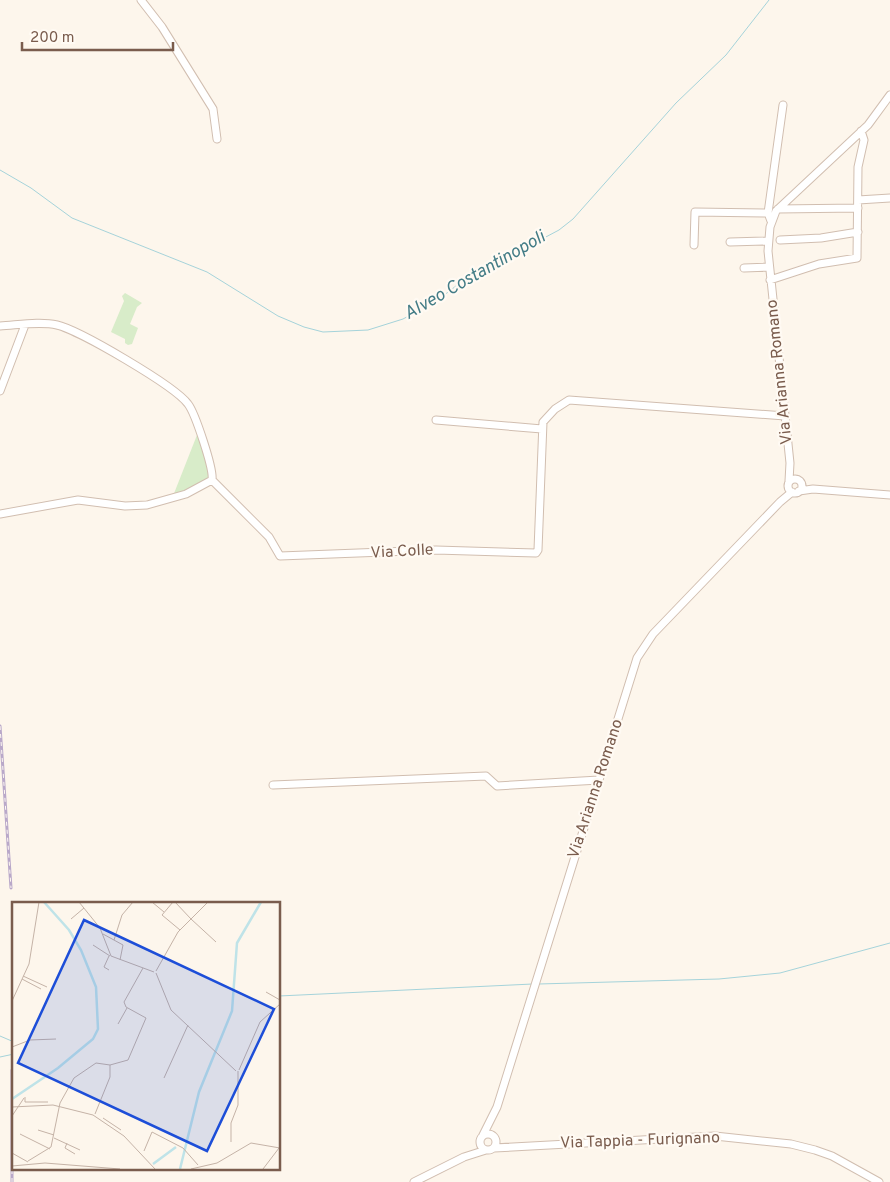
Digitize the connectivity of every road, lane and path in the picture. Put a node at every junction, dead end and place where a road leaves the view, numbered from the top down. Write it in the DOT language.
graph roads {
  1 [pos="141,0"];
  2 [pos="890,95"];
  3 [pos="783,105"];
  4 [pos="861,131"];
  5 [pos="217,139"];
  6 [pos="890,198"];
  7 [pos="858,204"];
  8 [pos="778,209"];
  9 [pos="768,213"];
  10 [pos="771,221"];
  11 [pos="858,232"];
  12 [pos="780,240"];
  13 [pos="768,241"];
  14 [pos="730,242"];
  15 [pos="694,245"];
  16 [pos="744,268"];
  17 [pos="769,268"];
  18 [pos="770,280"];
  19 [pos="25,325"];
  20 [pos="0,326"];
  21 [pos="0,391"];
  22 [pos="785,416"];
  23 [pos="436,420"];
  24 [pos="542,428"];
  25 [pos="790,463"];
  26 [pos="212,480"];
  27 [pos="800,481"];
  28 [pos="788,483"];
  29 [pos="813,489"];
  30 [pos="796,492"];
  31 [pos="890,495"];
  32 [pos="780,502"];
  33 [pos="0,514"];
  34 [pos="599,780"];
  35 [pos="273,785"];
  36 [pos="490,1122"];
  37 [pos="493,1136"];
  38 [pos="482,1138"];
  39 [pos="512,1146"];
  40 [pos="494,1148"];
  41 [pos="486,1150"];
  42 [pos="464,1157"];
  43 [pos="414,1182"];
  44 [pos="879,1182"];
  1 -- 5 [label="street"];
  2 -- 4 [label="street"];
  3 -- 9 [label="street"];
  4 -- 7 [label="street, Via Arianna Romano"];
  4 -- 8 [label="street, Via Arianna Romano"];
  6 -- 7 [label="street"];
  7 -- 8 [label="street"];
  7 -- 11 [label="street, Via Arianna Romano"];
  8 -- 10 [label="street, Via Arianna Romano"];
  9 -- 10 [label="street"];
  9 -- 15 [label="street"];
  10 -- 13 [label="street, Via Arianna Romano"];
  11 -- 12 [label="street"];
  11 -- 18 [label="street, Via Arianna Romano"];
  13 -- 14 [label="street"];
  13 -- 17 [label="street, Via Arianna Romano"];
  16 -- 17 [label="street"];
  17 -- 18 [label="street, Via Arianna Romano"];
  18 -- 22 [label="street, Via Arianna Romano"];
  19 -- 20 [label="street"];
  19 -- 21 [label="street"];
  19 -- 26 [label="street"];
  22 -- 24 [label="street"];
  22 -- 25 [label="street, Via Arianna Romano"];
  23 -- 24 [label="street"];
  24 -- 26 [label="street, Via Colle"];
  25 -- 27 [label="street, Via Arianna Romano"];
  25 -- 28 [label="street, Via Arianna Romano"];
  26 -- 33 [label="street"];
  27 -- 28 [label="street"];
  27 -- 29 [label="street"];
  27 -- 30 [label="street"];
  28 -- 30 [label="street"];
  28 -- 32 [label="street, Via Arianna Romano"];
  29 -- 30 [label="street"];
  29 -- 31 [label="street"];
  30 -- 32 [label="street, Via Arianna Romano"];
  32 -- 34 [label="street, Via Arianna Romano"];
  34 -- 35 [label="street"];
  34 -- 36 [label="street, Via Arianna Romano"];
  36 -- 37 [label="street, Via Arianna Romano"];
  36 -- 38 [label="street, Via Arianna Romano"];
  37 -- 38 [label="street"];
  37 -- 39 [label="street, Via Tappia - Furignano"];
  37 -- 40 [label="street, Via Arianna Romano"];
  38 -- 41 [label="street"];
  38 -- 42 [label="street, Via Arianna Romano"];
  39 -- 40 [label="street, Via Tappia - Furignano"];
  39 -- 44 [label="street, Via Tappia - Furignano"];
  40 -- 41 [label="street, Via Arianna Romano"];
  41 -- 42 [label="street, Via Arianna Romano"];
  42 -- 43 [label="street, Via Arianna Romano"];
}
